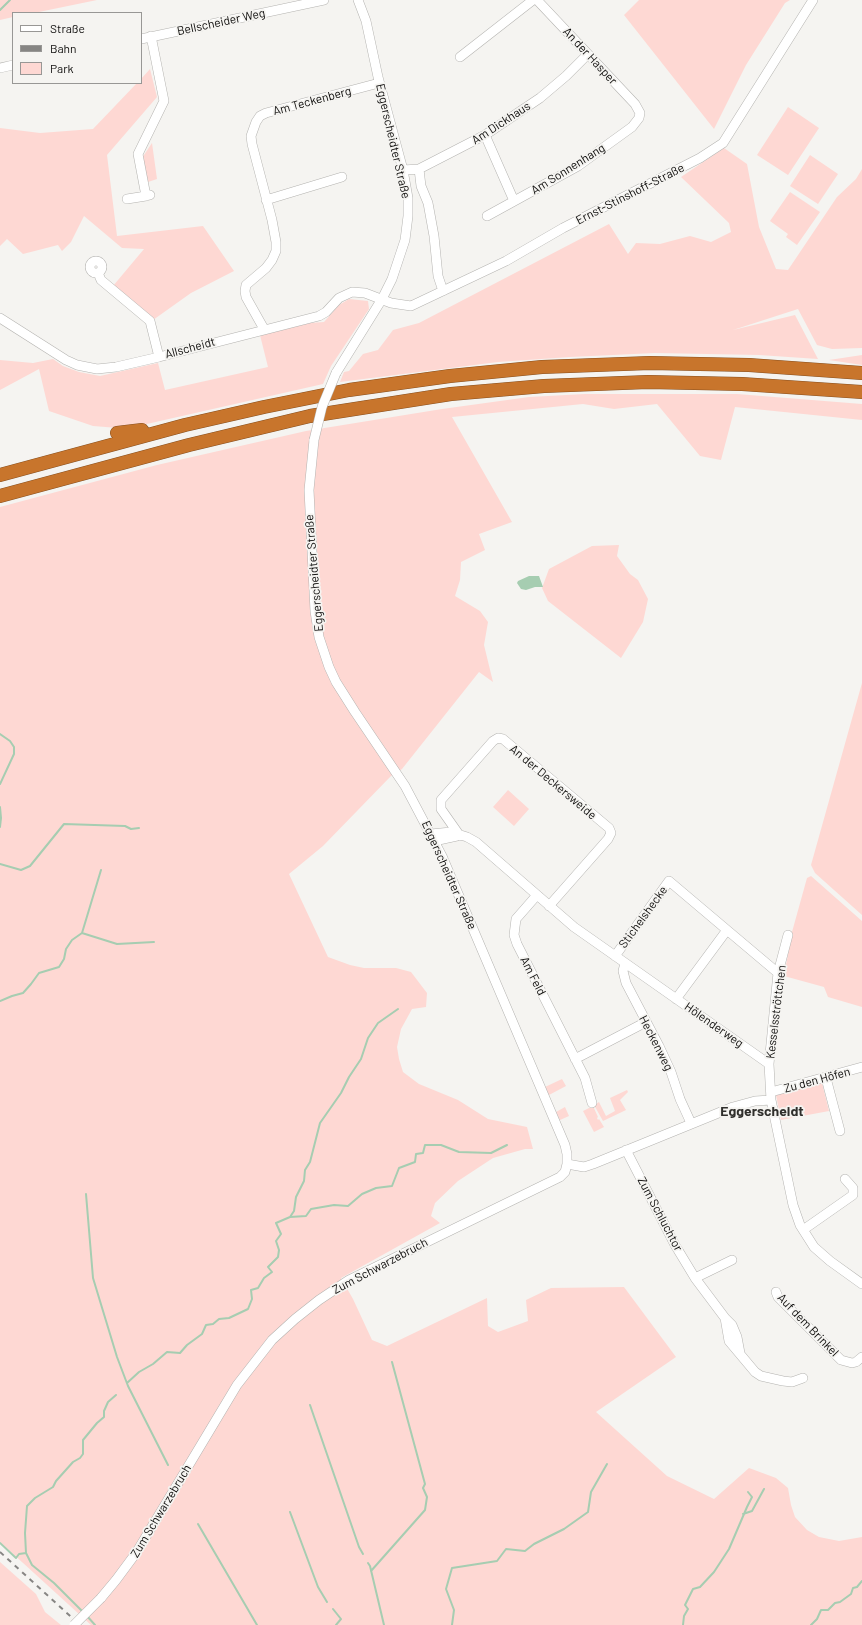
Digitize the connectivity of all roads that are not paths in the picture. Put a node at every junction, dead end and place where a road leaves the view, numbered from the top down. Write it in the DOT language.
graph roads {
  1 [pos="324,0"];
  2 [pos="360,0"];
  3 [pos="533,0"];
  4 [pos="537,0"];
  5 [pos="813,0"];
  6 [pos="151,36"];
  7 [pos="142,38"];
  8 [pos="588,54"];
  9 [pos="460,57"];
  10 [pos="12,66"];
  11 [pos="0,68"];
  12 [pos="380,83"];
  13 [pos="640,113"];
  14 [pos="484,135"];
  15 [pos="419,169"];
  16 [pos="403,170"];
  17 [pos="342,177"];
  18 [pos="127,200"];
  19 [pos="266,200"];
  20 [pos="514,201"];
  21 [pos="487,216"];
  22 [pos="98,273"];
  23 [pos="443,290"];
  24 [pos="382,299"];
  25 [pos="0,318"];
  26 [pos="264,329"];
  27 [pos="159,356"];
  28 [pos="862,373"];
  29 [pos="862,392"];
  30 [pos="185,425"];
  31 [pos="117,433"];
  32 [pos="0,475"];
  33 [pos="0,496"];
  34 [pos="460,836"];
  35 [pos="433,837"];
  36 [pos="537,895"];
  37 [pos="549,906"];
  38 [pos="727,930"];
  39 [pos="788,935"];
  40 [pos="615,956"];
  41 [pos="625,963"];
  42 [pos="778,973"];
  43 [pos="676,999"];
  44 [pos="646,1022"];
  45 [pos="575,1059"];
  46 [pos="769,1064"];
  47 [pos="862,1067"];
  48 [pos="826,1078"];
  49 [pos="771,1096"];
  50 [pos="592,1103"];
  51 [pos="691,1123"];
  52 [pos="840,1132"];
  53 [pos="626,1150"];
  54 [pos="568,1164"];
  55 [pos="846,1179"];
  56 [pos="803,1230"];
  57 [pos="732,1260"];
  58 [pos="696,1278"];
  59 [pos="862,1284"];
  60 [pos="776,1292"];
  61 [pos="862,1357"];
  62 [pos="803,1378"];
  63 [pos="74,1625"];
  1 -- 6 [label="street, Bellscheider Weg"];
  2 -- 12 [label="street, Eggerscheidter Straße"];
  3 -- 9 [label="street"];
  4 -- 8 [label="street, An der Hasper"];
  5 -- 23 [label="street, Ernst-Stinshoff-Straße"];
  6 -- 7 [label="street, Bellscheider Weg"];
  6 -- 18 [label="street"];
  8 -- 13 [label="street, An der Hasper"];
  8 -- 14 [label="street, Am Dickhaus"];
  10 -- 11 [label="street"];
  12 -- 16 [label="street, Eggerscheidter Straße"];
  12 -- 19 [label="street, Am Teckenberg"];
  13 -- 20 [label="street, Am Sonnenhang"];
  14 -- 15 [label="street, Am Dickhaus"];
  14 -- 20 [label="street"];
  15 -- 16 [label="street, Am Dickhaus"];
  15 -- 23 [label="street, Eggerscheidter Straße"];
  16 -- 24 [label="street, Eggerscheidter Straße"];
  17 -- 19 [label="street"];
  19 -- 26 [label="street, Am Teckenberg"];
  20 -- 21 [label="street, Am Sonnenhang"];
  22 -- 27 [label="street"];
  23 -- 24 [label="street, Ernst-Stinshoff-Straße"];
  24 -- 26 [label="street, Allscheidt"];
  24 -- 35 [label="street, Eggerscheidter Straße, bridge"];
  25 -- 27 [label="street, Allscheidt"];
  26 -- 27 [label="street, Allscheidt"];
  28 -- 30 [label="highway"];
  29 -- 33 [label="highway"];
  30 -- 31 [label="highway"];
  30 -- 32 [label="highway"];
  34 -- 35 [label="street, Hölenderweg"];
  34 -- 36 [label="street, Hölenderweg"];
  34 -- 37 [label="street, An der Deckersweide"];
  35 -- 54 [label="street, Eggerscheidter Straße"];
  36 -- 37 [label="street, Hölenderweg"];
  36 -- 45 [label="street, Am Feld"];
  37 -- 40 [label="street, Hölenderweg"];
  38 -- 40 [label="street, Stichelshecke"];
  38 -- 42 [label="street, Stichelshecke"];
  38 -- 43 [label="street"];
  39 -- 42 [label="street, Kesselsströttchen"];
  40 -- 41 [label="street, Hölenderweg"];
  41 -- 43 [label="street, Hölenderweg"];
  41 -- 44 [label="street, Heckenweg"];
  42 -- 46 [label="street, Kesselsströttchen"];
  43 -- 46 [label="street, Hölenderweg"];
  44 -- 45 [label="street"];
  44 -- 51 [label="street, Heckenweg"];
  45 -- 50 [label="street, Am Feld"];
  46 -- 49 [label="street"];
  47 -- 48 [label="street, Zu den Höfen"];
  48 -- 49 [label="street, Zu den Höfen"];
  48 -- 52 [label="street"];
  49 -- 51 [label="street"];
  49 -- 56 [label="street"];
  51 -- 53 [label="street"];
  53 -- 54 [label="street"];
  53 -- 58 [label="street, Zum Schluchtor"];
  54 -- 63 [label="street, Zum Schwarzebruch, bridge"];
  55 -- 56 [label="street"];
  56 -- 59 [label="street"];
  57 -- 58 [label="street"];
  58 -- 62 [label="street, Zum Schluchtor"];
  60 -- 61 [label="street, Auf dem Brinkel"];
}
